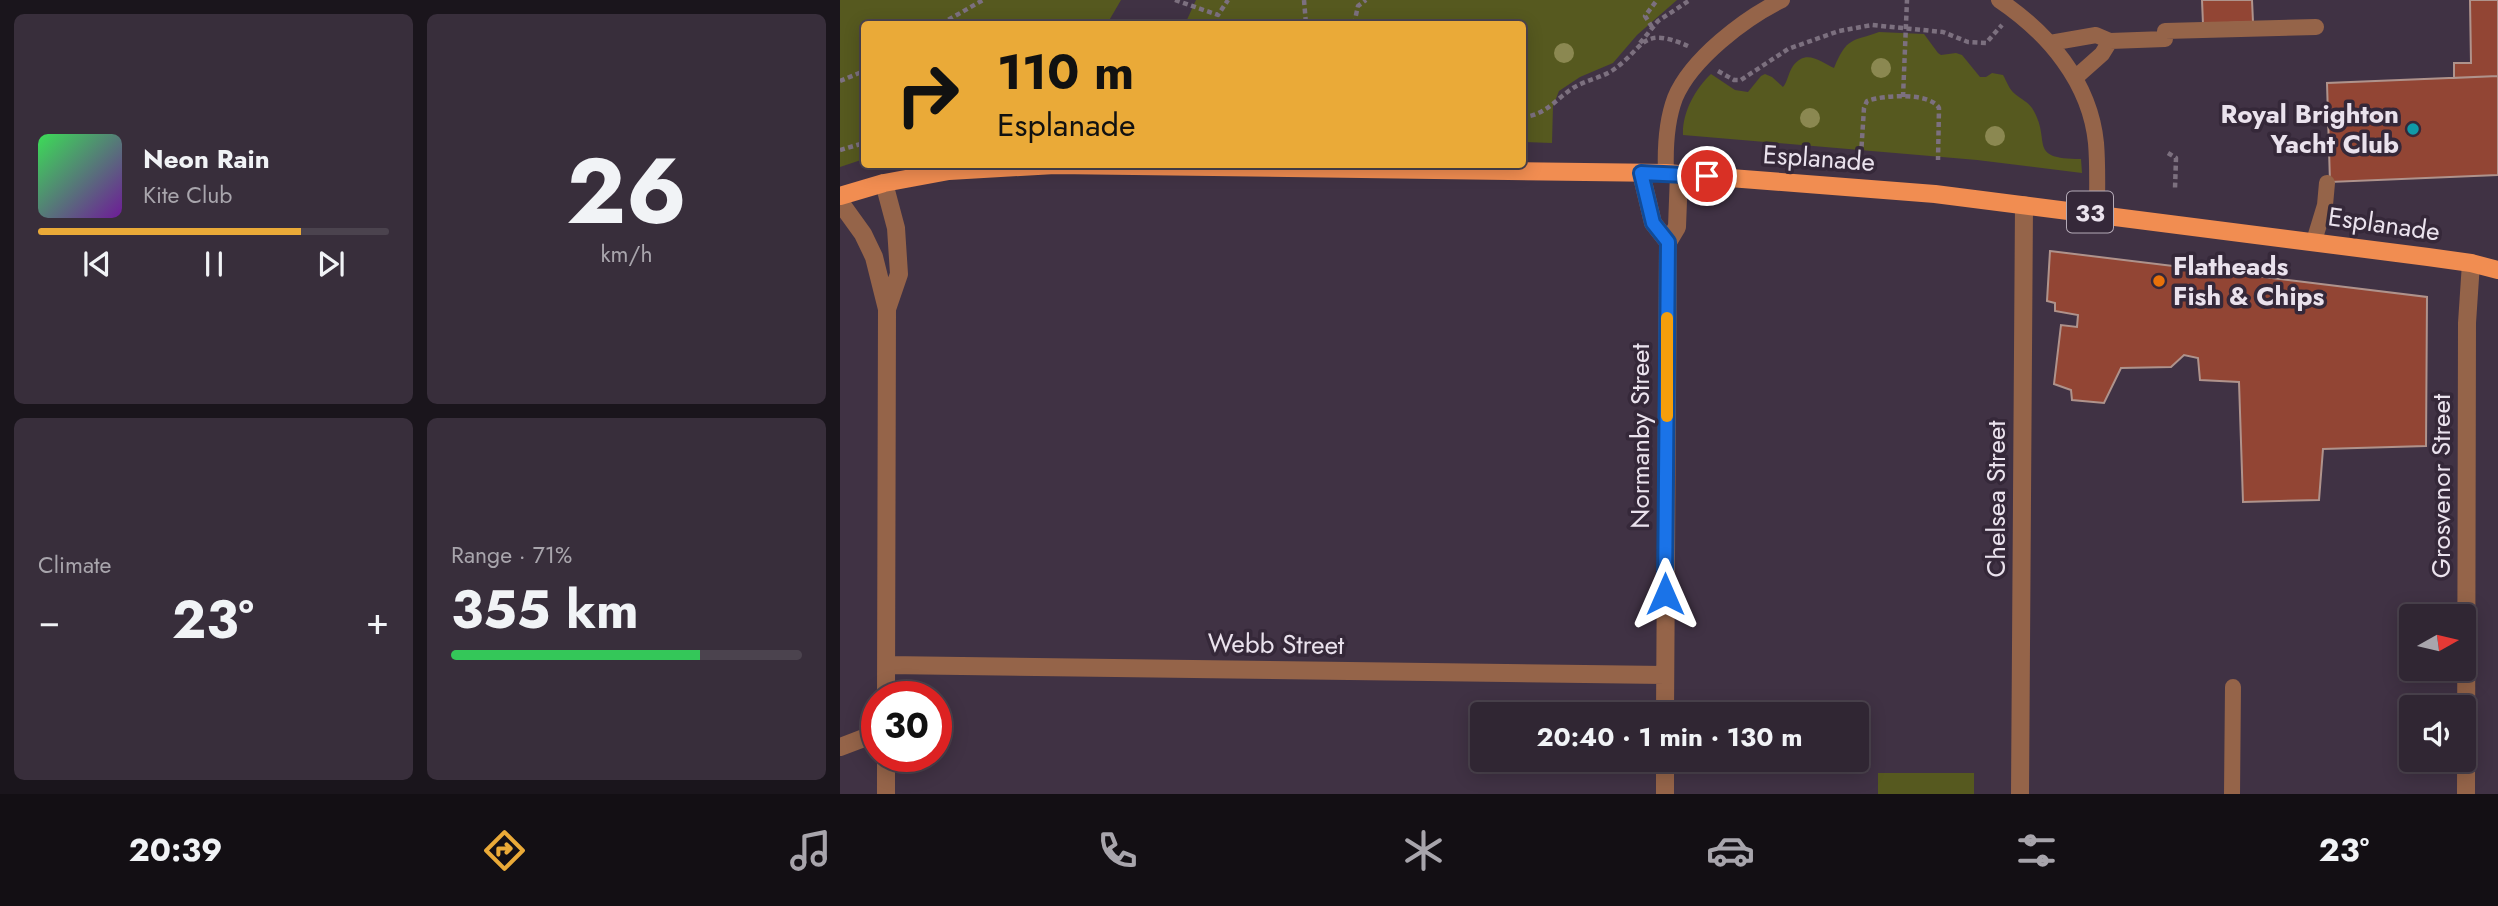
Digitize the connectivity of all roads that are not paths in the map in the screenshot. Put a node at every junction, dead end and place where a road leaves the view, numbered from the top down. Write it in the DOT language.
graph roads {
  1 [pos="1782,0"];
  2 [pos="1999,0"];
  3 [pos="2316,27"];
  4 [pos="2110,41"];
  5 [pos="2050,43"];
  6 [pos="2075,78"];
  7 [pos="1010,168"];
  8 [pos="1275,168"];
  9 [pos="1641,173"];
  10 [pos="1672,174"];
  11 [pos="884,183"];
  12 [pos="2327,183"];
  13 [pos="840,196"];
  14 [pos="840,202"];
  15 [pos="2024,205"];
  16 [pos="2097,213"];
  17 [pos="2314,241"];
  18 [pos="1668,242"];
  19 [pos="2471,263"];
  20 [pos="2498,270"];
  21 [pos="887,310"];
  22 [pos="887,665"];
  23 [pos="1665,675"];
  24 [pos="886,681"];
  25 [pos="2233,687"];
  26 [pos="1665,702"];
  27 [pos="861,739"];
  28 [pos="840,747"];
  29 [pos="886,772"];
  30 [pos="1665,772"];
  31 [pos="886,794"];
  32 [pos="1665,794"];
  33 [pos="2020,794"];
  34 [pos="2232,794"];
  35 [pos="2466,794"];
  1 -- 10 [label="lane"];
  2 -- 5 [label="lane"];
  3 -- 4 [label="lane"];
  4 -- 5 [label="lane"];
  4 -- 6 [label="lane"];
  5 -- 6 [label="lane"];
  6 -- 16 [label="lane"];
  7 -- 11 [label="main road, Esplanade / 33"];
  8 -- 9 [label="main road, Esplanade / 33"];
  9 -- 10 [label="main road, Esplanade / 33"];
  9 -- 18 [label="street"];
  10 -- 15 [label="main road, Esplanade / 33"];
  10 -- 18 [label="street, Normanby Street"];
  11 -- 13 [label="main road, Esplanade / 33"];
  11 -- 21 [label="street"];
  12 -- 17 [label="lane"];
  14 -- 21 [label="street"];
  15 -- 16 [label="main road, Esplanade / 33"];
  15 -- 33 [label="street, Chelsea Street"];
  16 -- 17 [label="main road, Esplanade / 33"];
  17 -- 19 [label="main road, Esplanade / 33"];
  18 -- 23 [label="street, Normanby Street"];
  19 -- 20 [label="main road, Esplanade / 33"];
  19 -- 35 [label="street, Grosvenor Street"];
  21 -- 22 [label="street"];
  22 -- 23 [label="street, Webb Street"];
  22 -- 24 [label="street"];
  23 -- 26 [label="street, Normanby Street"];
  25 -- 34 [label="lane"];
  27 -- 28 [label="street"];
  29 -- 31 [label="street"];
  30 -- 32 [label="street"];
}
